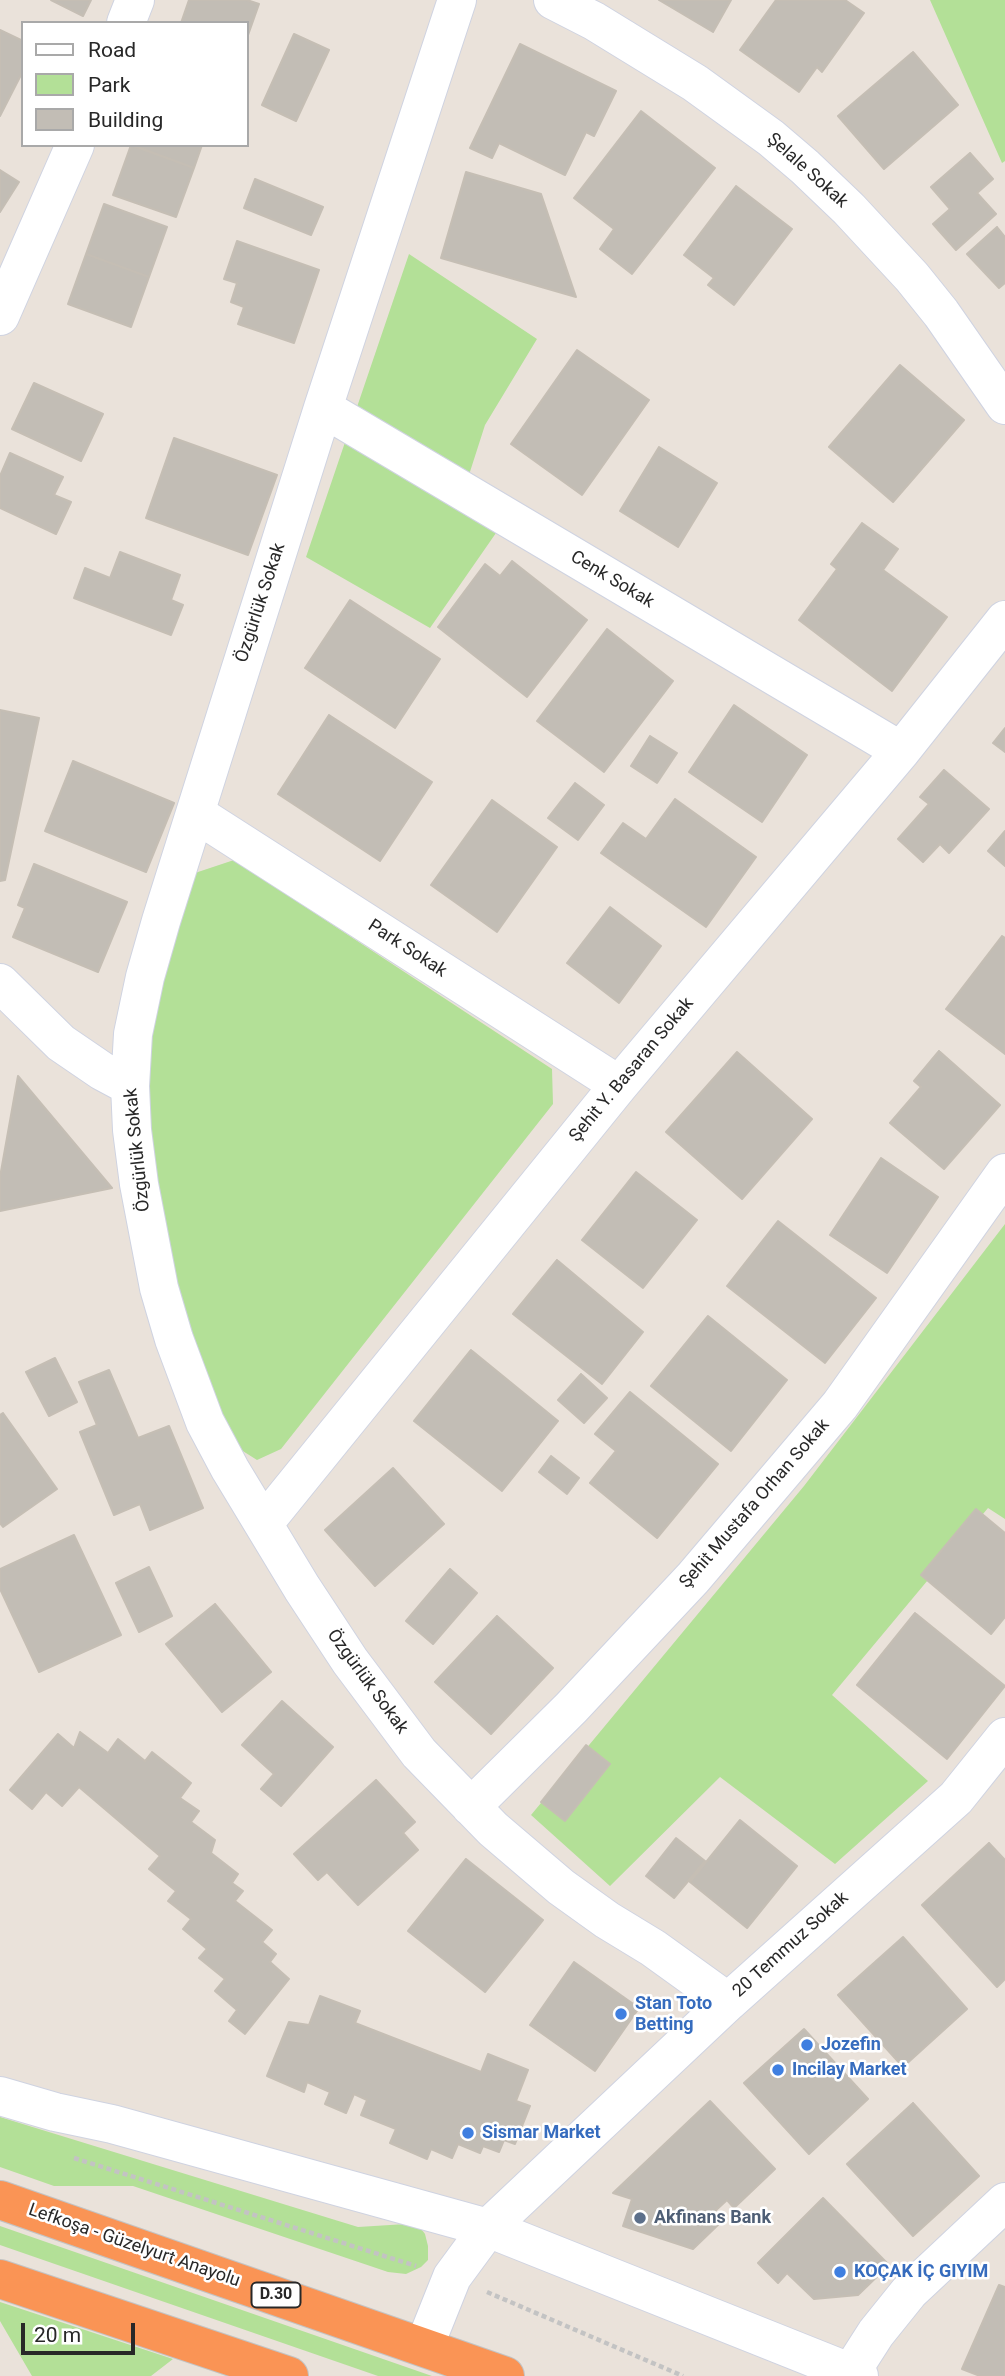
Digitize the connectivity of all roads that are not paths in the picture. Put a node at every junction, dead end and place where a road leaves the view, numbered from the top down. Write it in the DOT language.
graph roads {
  1 [pos="135,0"];
  2 [pos="457,0"];
  3 [pos="552,0"];
  4 [pos="127,21"];
  5 [pos="74,147"];
  6 [pos="0,316"];
  7 [pos="1005,405"];
  8 [pos="323,408"];
  9 [pos="1005,620"];
  10 [pos="901,751"];
  11 [pos="195,813"];
  12 [pos="0,983"];
  13 [pos="619,1085"];
  14 [pos="130,1086"];
  15 [pos="1005,1173"];
  16 [pos="264,1523"];
  17 [pos="1005,1737"];
  18 [pos="471,1807"];
  19 [pos="728,2002"];
  20 [pos="0,2095"];
  21 [pos="0,2200"];
  22 [pos="1005,2202"];
  23 [pos="488,2228"];
  24 [pos="0,2279"];
  25 [pos="424,2347"];
  26 [pos="855,2374"];
  27 [pos="289,2376"];
  28 [pos="505,2376"];
  1 -- 4 [label="street"];
  2 -- 8 [label="street, Özgürlük Sokak"];
  3 -- 7 [label="street, Şelale Sokak"];
  5 -- 6 [label="street"];
  8 -- 10 [label="street, Cenk Sokak"];
  8 -- 11 [label="street, Özgürlük Sokak"];
  9 -- 10 [label="street, Şehit Y. Basaran Sokak"];
  10 -- 13 [label="street, Şehit Y. Basaran Sokak"];
  11 -- 13 [label="street, Park Sokak"];
  11 -- 14 [label="street, Özgürlük Sokak"];
  12 -- 14 [label="street"];
  13 -- 16 [label="street, Şehit Y. Basaran Sokak"];
  14 -- 16 [label="street, Özgürlük Sokak"];
  15 -- 18 [label="street, Şehit Mustafa Orhan Sokak"];
  16 -- 18 [label="street, Özgürlük Sokak"];
  17 -- 19 [label="street, 20 Temmuz Sokak"];
  18 -- 19 [label="street, Özgürlük Sokak"];
  19 -- 23 [label="street, 20 Temmuz Sokak"];
  20 -- 23 [label="street"];
  21 -- 25 [label="highway, Lefkoşa - Güzelyurt Anayolu / D.30"];
  22 -- 26 [label="street"];
  23 -- 25 [label="street, 20 Temmuz Sokak"];
  23 -- 26 [label="street"];
  24 -- 27 [label="highway"];
  25 -- 28 [label="highway, Lefkoşa - Güzelyurt Anayolu / D.30"];
}
